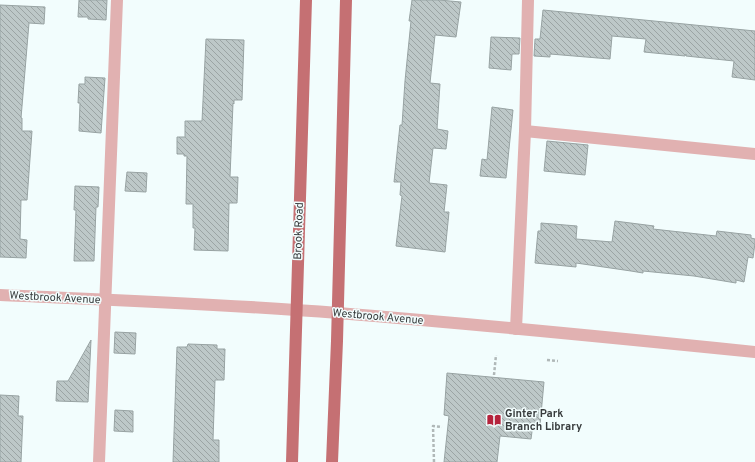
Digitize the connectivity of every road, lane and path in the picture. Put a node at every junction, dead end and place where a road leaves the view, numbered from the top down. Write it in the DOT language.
graph roads {
  1 [pos="117,0"];
  2 [pos="306,0"];
  3 [pos="346,0"];
  4 [pos="528,0"];
  5 [pos="525,131"];
  6 [pos="755,154"];
  7 [pos="0,295"];
  8 [pos="105,300"];
  9 [pos="297,310"];
  10 [pos="337,313"];
  11 [pos="516,329"];
  12 [pos="755,352"];
  13 [pos="496,355"];
  14 [pos="547,360"];
  15 [pos="558,361"];
  16 [pos="494,375"];
  17 [pos="442,427"];
  18 [pos="98,462"];
  19 [pos="292,462"];
  20 [pos="332,462"];
  21 [pos="434,462"];
  1 -- 8 [label="street"];
  2 -- 9 [label="main road, Brook Road"];
  3 -- 10 [label="main road"];
  4 -- 5 [label="street"];
  5 -- 6 [label="street"];
  5 -- 11 [label="street"];
  7 -- 8 [label="street, Westbrook Avenue"];
  8 -- 9 [label="street, Westbrook Avenue"];
  8 -- 18 [label="street"];
  9 -- 10 [label="street, Westbrook Avenue"];
  9 -- 19 [label="main road, Brook Road"];
  10 -- 11 [label="street, Westbrook Avenue"];
  10 -- 20 [label="main road"];
  11 -- 12 [label="street, Westbrook Avenue"];
  13 -- 16 [label="path"];
  14 -- 15 [label="path"];
  17 -- 21 [label="path"];
}
